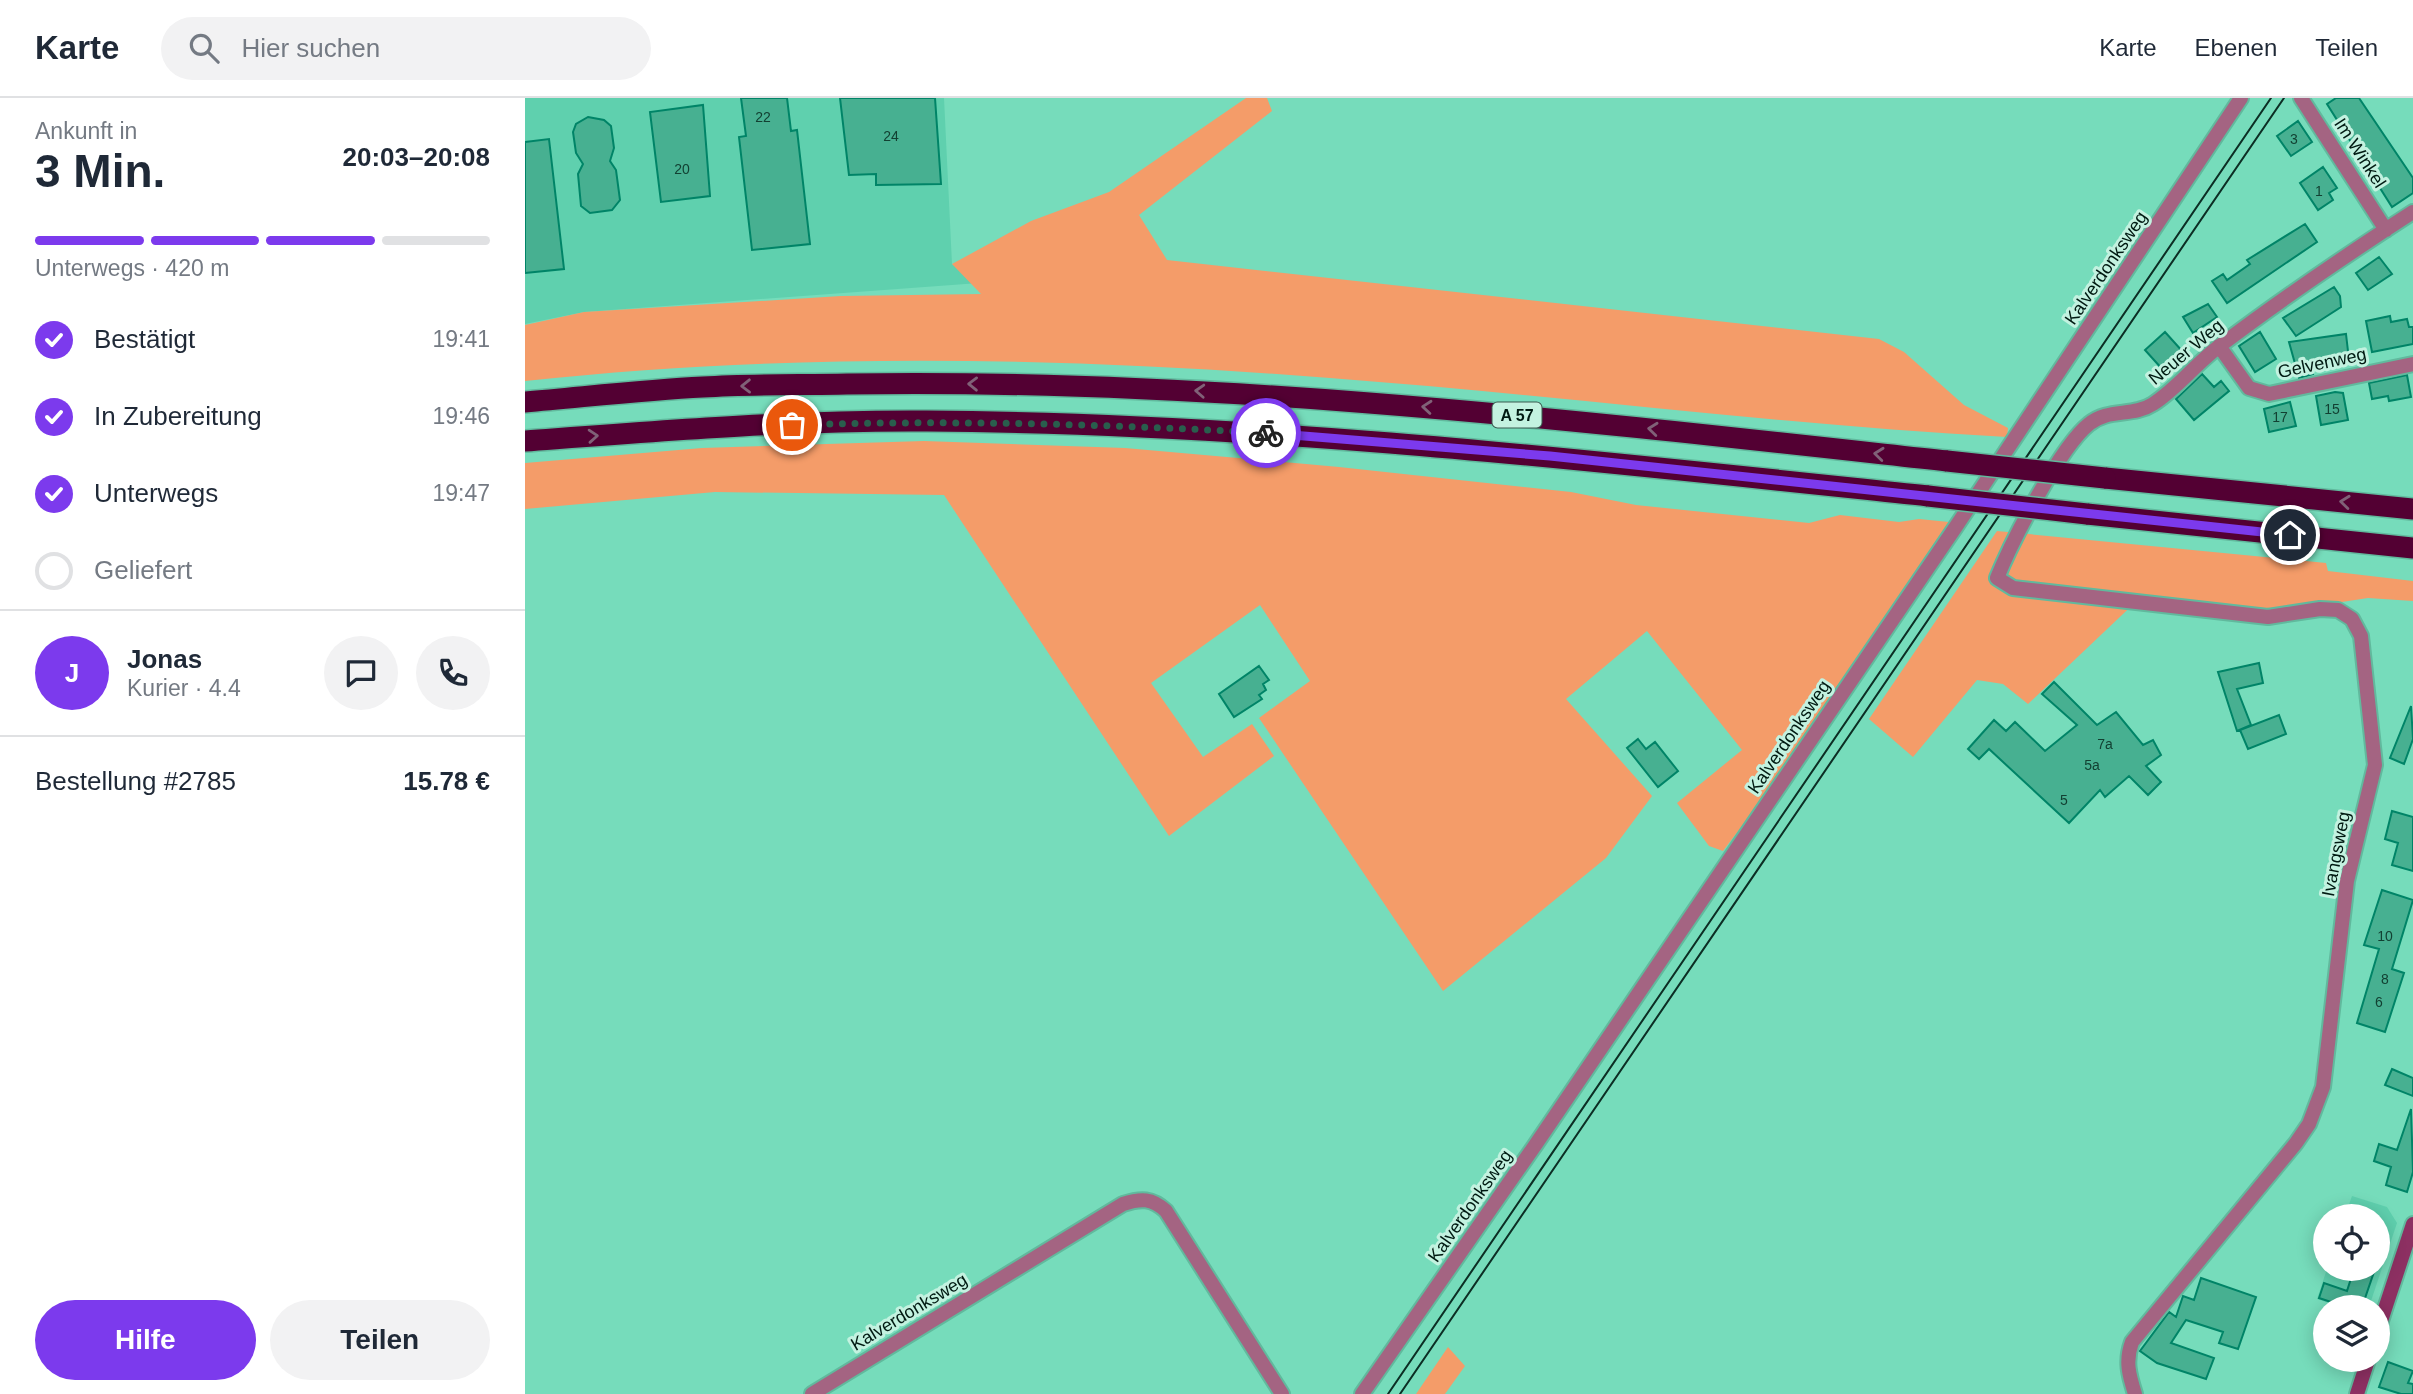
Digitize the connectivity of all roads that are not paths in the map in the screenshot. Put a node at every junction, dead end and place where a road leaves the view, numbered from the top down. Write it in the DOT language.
graph roads {
  1 [pos="2241,98"];
  2 [pos="2301,98"];
  3 [pos="2413,212"];
  4 [pos="2386,230"];
  5 [pos="2220,346"];
  6 [pos="2413,364"];
  7 [pos="525,402"];
  8 [pos="525,441"];
  9 [pos="2413,509"];
  10 [pos="2413,548"];
  11 [pos="1997,578"];
  12 [pos="2413,1224"];
  13 [pos="2390,1295"];
  14 [pos="2364,1372"];
  15 [pos="812,1394"];
  16 [pos="1282,1394"];
  17 [pos="1361,1394"];
  18 [pos="2135,1394"];
  19 [pos="2357,1394"];
  1 -- 17 [label="street, Kalverdonksweg"];
  2 -- 4 [label="street, Im Winkel"];
  3 -- 4 [label="street, Neuer Weg"];
  4 -- 5 [label="street, Neuer Weg"];
  5 -- 6 [label="street, Gelvenweg"];
  5 -- 11 [label="street, Neuer Weg"];
  9 -- 7 [label="highway, A 57, one-way, bridge"];
  8 -- 10 [label="highway, A 57, one-way, bridge"];
  11 -- 18 [label="street, Ivangsweg"];
  12 -- 13 [label="main road"];
  14 -- 19 [label="main road"];
  15 -- 16 [label="street, Kalverdonksweg"];
}
